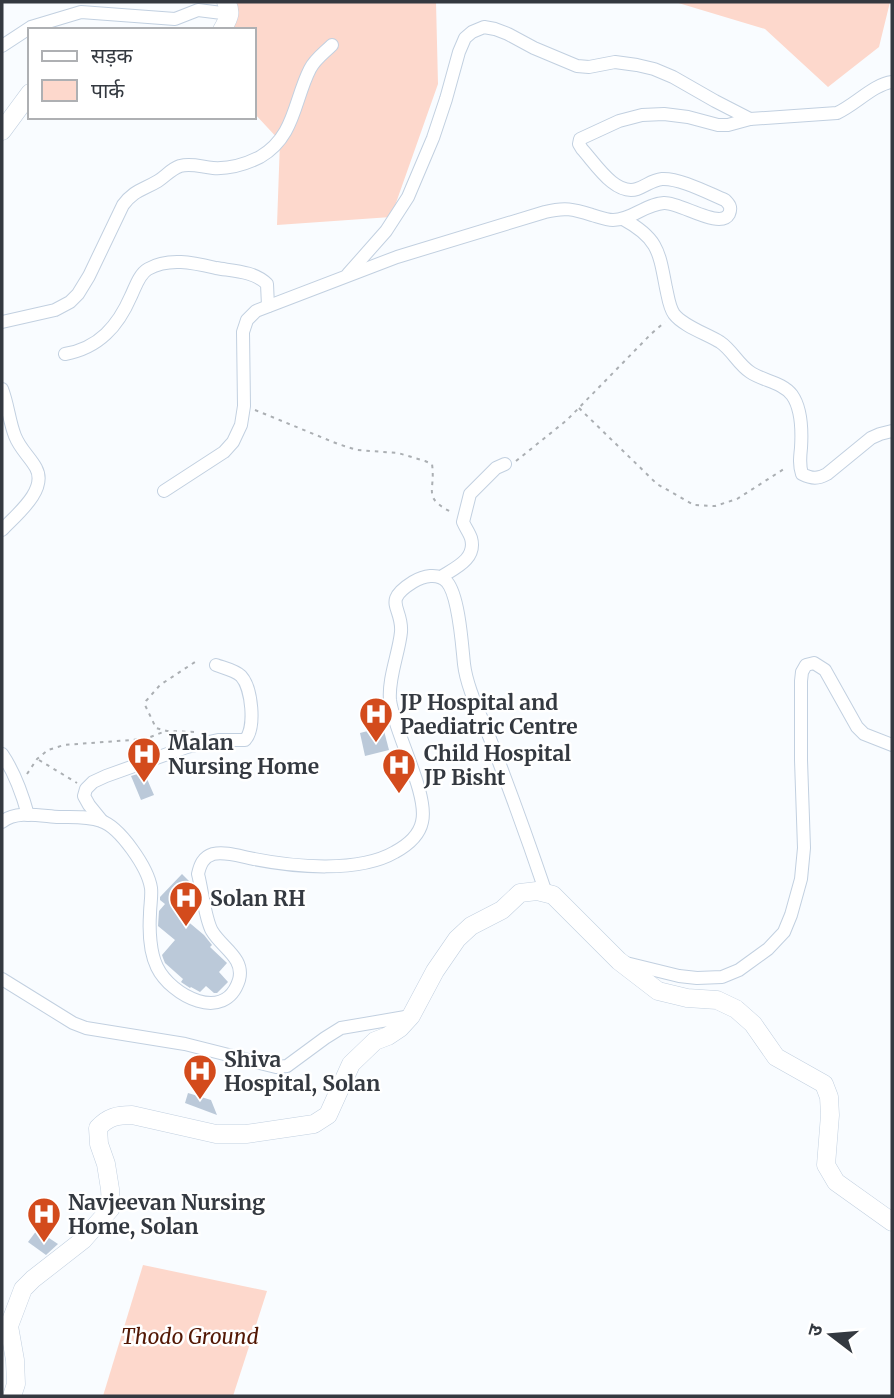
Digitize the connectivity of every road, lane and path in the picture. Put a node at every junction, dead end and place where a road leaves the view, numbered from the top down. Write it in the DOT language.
graph roads {
  1 [pos="226,15"];
  2 [pos="29,28"];
  3 [pos="28,29"];
  4 [pos="332,45"];
  5 [pos="2,46"];
  6 [pos="892,82"];
  7 [pos="28,96"];
  8 [pos="750,119"];
  9 [pos="2,131"];
  10 [pos="623,219"];
  11 [pos="345,277"];
  12 [pos="268,306"];
  13 [pos="674,314"];
  14 [pos="2,322"];
  15 [pos="65,354"];
  16 [pos="2,389"];
  17 [pos="244,406"];
  18 [pos="579,408"];
  19 [pos="892,431"];
  20 [pos="799,459"];
  21 [pos="505,464"];
  22 [pos="164,491"];
  23 [pos="464,517"];
  24 [pos="2,530"];
  25 [pos="441,577"];
  26 [pos="198,660"];
  27 [pos="215,665"];
  28 [pos="167,731"];
  29 [pos="194,732"];
  30 [pos="892,745"];
  31 [pos="2,754"];
  32 [pos="37,759"];
  33 [pos="19,786"];
  34 [pos="86,789"];
  35 [pos="28,815"];
  36 [pos="102,821"];
  37 [pos="2,822"];
  38 [pos="546,893"];
  39 [pos="619,961"];
  40 [pos="2,979"];
  41 [pos="411,1016"];
  42 [pos="892,1222"];
  43 [pos="12,1396"];
  1 -- 2 [label="street"];
  3 -- 5 [label="street"];
  4 -- 14 [label="street"];
  6 -- 8 [label="street"];
  7 -- 9 [label="main road"];
  8 -- 10 [label="street"];
  8 -- 11 [label="street"];
  10 -- 11 [label="street"];
  10 -- 13 [label="street"];
  11 -- 12 [label="street"];
  12 -- 15 [label="street"];
  12 -- 17 [label="street"];
  13 -- 18 [label="path"];
  13 -- 20 [label="street"];
  16 -- 24 [label="street"];
  17 -- 22 [label="street"];
  17 -- 23 [label="path"];
  18 -- 20 [label="path"];
  18 -- 21 [label="path"];
  19 -- 20 [label="street"];
  21 -- 23 [label="street"];
  23 -- 25 [label="street"];
  25 -- 36 [label="street"];
  25 -- 38 [label="street"];
  26 -- 28 [label="path"];
  27 -- 34 [label="street"];
  28 -- 29 [label="path"];
  28 -- 32 [label="path"];
  30 -- 39 [label="street"];
  31 -- 33 [label="street"];
  32 -- 33 [label="path"];
  32 -- 34 [label="path"];
  33 -- 35 [label="street"];
  34 -- 36 [label="street"];
  35 -- 36 [label="street"];
  35 -- 37 [label="street"];
  38 -- 39 [label="main road"];
  38 -- 41 [label="main road"];
  39 -- 42 [label="main road"];
  40 -- 41 [label="street"];
  41 -- 43 [label="main road"];
}
